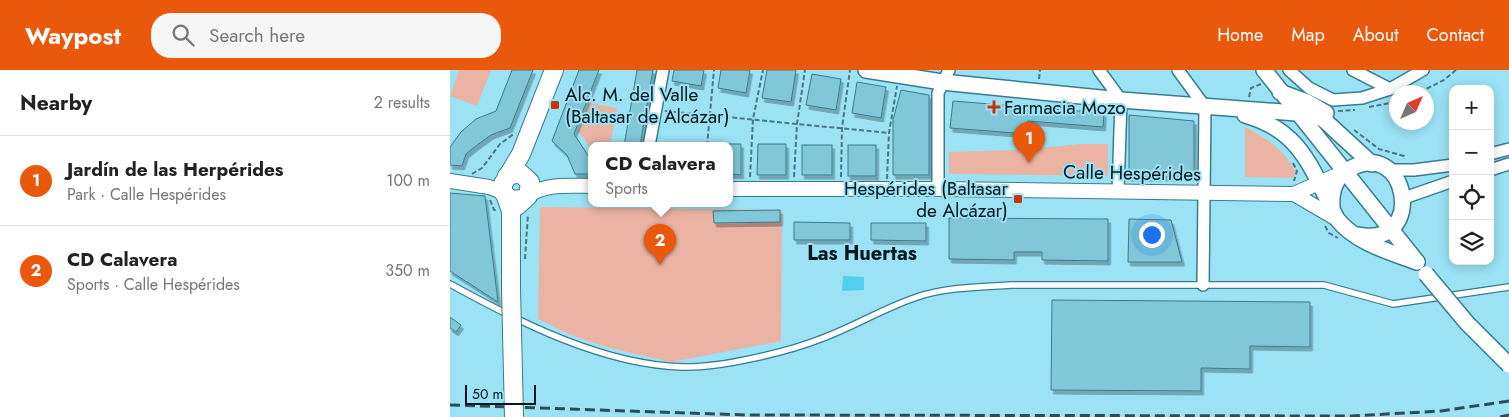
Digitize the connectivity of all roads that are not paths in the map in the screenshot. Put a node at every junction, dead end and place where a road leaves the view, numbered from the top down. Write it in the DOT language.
graph roads {
  1 [pos="554,70"];
  2 [pos="662,70"];
  3 [pos="866,70"];
  4 [pos="1099,70"];
  5 [pos="1178,70"];
  6 [pos="1289,70"];
  7 [pos="1353,70"];
  8 [pos="1423,70"];
  9 [pos="1411,74"];
  10 [pos="946,76"];
  11 [pos="1263,77"];
  12 [pos="1396,85"];
  13 [pos="1389,88"];
  14 [pos="1389,89"];
  15 [pos="1280,92"];
  16 [pos="1121,100"];
  17 [pos="1212,107"];
  18 [pos="1330,107"];
  19 [pos="1297,113"];
  20 [pos="1348,133"];
  21 [pos="650,142"];
  22 [pos="1509,149"];
  23 [pos="1494,153"];
  24 [pos="520,154"];
  25 [pos="1308,162"];
  26 [pos="1372,164"];
  27 [pos="1509,164"];
  28 [pos="1449,166"];
  29 [pos="1494,169"];
  30 [pos="1387,170"];
  31 [pos="527,177"];
  32 [pos="1331,178"];
  33 [pos="450,182"];
  34 [pos="1449,182"];
  35 [pos="588,186"];
  36 [pos="549,187"];
  37 [pos="1294,187"];
  38 [pos="733,189"];
  39 [pos="938,189"];
  40 [pos="1118,191"];
  41 [pos="1204,192"];
  42 [pos="508,196"];
  43 [pos="1404,198"];
  44 [pos="1400,216"];
  45 [pos="1337,219"];
  46 [pos="1390,229"];
  47 [pos="1352,232"];
  48 [pos="1419,264"];
  49 [pos="450,284"];
  50 [pos="1203,285"];
  51 [pos="1509,287"];
  52 [pos="1509,365"];
  53 [pos="514,417"];
  1 -- 24 [label="main road"];
  2 -- 21 [label="street"];
  3 -- 10 [label="main road"];
  4 -- 16 [label="street"];
  5 -- 17 [label="street"];
  6 -- 18 [label="street"];
  7 -- 13 [label="street"];
  8 -- 9 [label="street"];
  9 -- 12 [label="street"];
  10 -- 16 [label="main road"];
  10 -- 39 [label="street"];
  11 -- 15 [label="main road"];
  14 -- 18 [label="street"];
  15 -- 18 [label="main road"];
  15 -- 19 [label="main road"];
  16 -- 17 [label="main road"];
  16 -- 40 [label="street"];
  17 -- 19 [label="main road"];
  17 -- 25 [label="main road"];
  17 -- 41 [label="street"];
  18 -- 20 [label="main road"];
  19 -- 20 [label="main road"];
  19 -- 32 [label="main road"];
  20 -- 26 [label="main road"];
  22 -- 23 [label="street"];
  24 -- 31 [label="main road"];
  24 -- 42 [label="main road"];
  25 -- 32 [label="main road"];
  25 -- 37 [label="street"];
  26 -- 30 [label="main road"];
  26 -- 32 [label="main road"];
  27 -- 29 [label="street"];
  28 -- 30 [label="street"];
  30 -- 43 [label="main road"];
  31 -- 36 [label="street"];
  31 -- 42 [label="main road"];
  32 -- 37 [label="street"];
  32 -- 45 [label="main road"];
  32 -- 45 [label="main road"];
  32 -- 46 [label="main road"];
  33 -- 42 [label="street"];
  34 -- 43 [label="street"];
  35 -- 36 [label="street"];
  36 -- 42 [label="street"];
  37 -- 41 [label="street, Calle Hespérides"];
  37 -- 45 [label="street"];
  38 -- 39 [label="street, Calle Hespérides"];
  39 -- 40 [label="street, Calle Hespérides"];
  40 -- 41 [label="street, Calle Hespérides"];
  41 -- 50 [label="street"];
  42 -- 53 [label="main road, bridge"];
  43 -- 44 [label="main road"];
  44 -- 46 [label="main road"];
  44 -- 48 [label="main road"];
  45 -- 47 [label="main road"];
  46 -- 47 [label="main road"];
  46 -- 48 [label="main road"];
  47 -- 48 [label="main road"];
  48 -- 52 [label="main road, bridge"];
  49 -- 50 [label="lane"];
  50 -- 51 [label="lane"];
}
